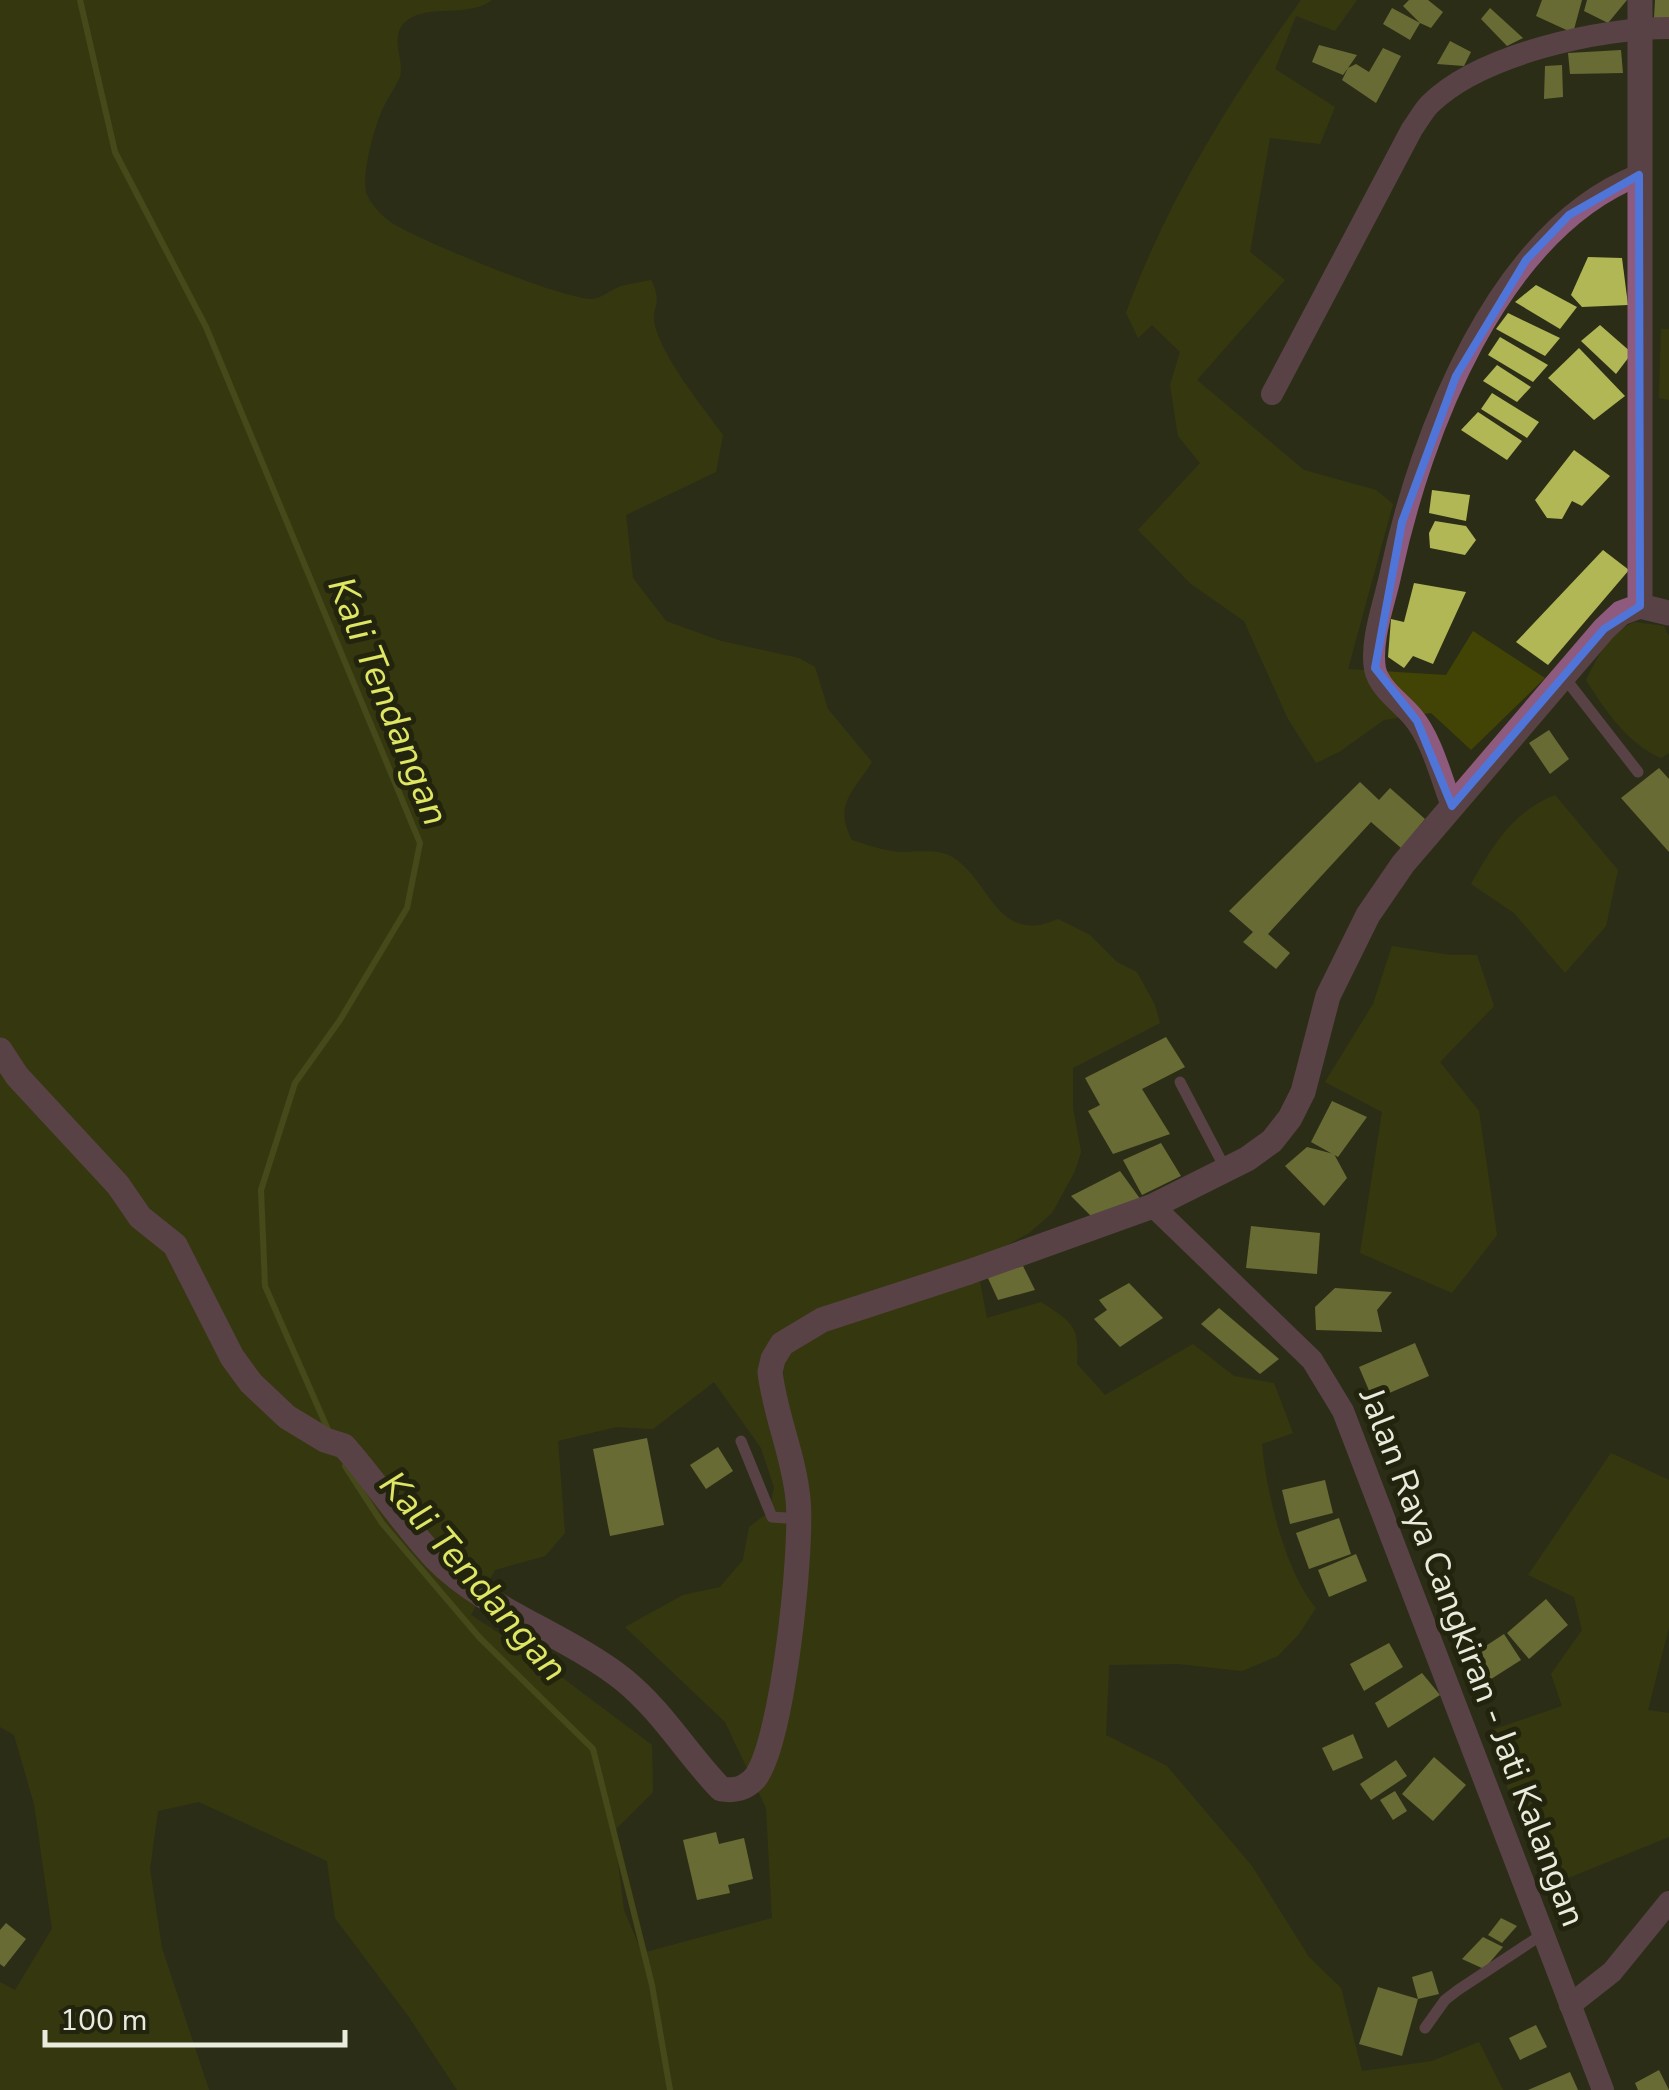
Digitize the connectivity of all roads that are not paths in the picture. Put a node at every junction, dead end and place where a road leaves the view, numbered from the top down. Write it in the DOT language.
graph roads {
  1 [pos="1640,0"];
  2 [pos="1640,28"];
  3 [pos="1669,28"];
  4 [pos="1640,176"];
  5 [pos="1272,394"];
  6 [pos="1640,606"];
  7 [pos="1669,613"];
  8 [pos="1564,677"];
  9 [pos="1638,772"];
  10 [pos="1452,806"];
  11 [pos="0,1050"];
  12 [pos="1180,1082"];
  13 [pos="1226,1170"];
  14 [pos="1153,1206"];
  15 [pos="741,1441"];
  16 [pos="799,1519"];
  17 [pos="1669,1902"];
  18 [pos="1543,1934"];
  19 [pos="1570,2005"];
  20 [pos="1425,2028"];
  21 [pos="1603,2090"];
  1 -- 2 [label="street"];
  2 -- 3 [label="street"];
  2 -- 4 [label="street"];
  2 -- 5 [label="street"];
  4 -- 6 [label="street"];
  4 -- 10 [label="street"];
  6 -- 7 [label="street"];
  6 -- 8 [label="street"];
  8 -- 9 [label="lane"];
  8 -- 10 [label="street"];
  10 -- 13 [label="street"];
  11 -- 16 [label="street"];
  12 -- 13 [label="lane"];
  13 -- 14 [label="street"];
  14 -- 16 [label="street"];
  14 -- 18 [label="street, Jalan Raya Cangkiran - Jati Kalangan"];
  15 -- 16 [label="lane"];
  17 -- 19 [label="street"];
  18 -- 19 [label="street, Jalan Raya Cangkiran - Jati Kalangan"];
  18 -- 20 [label="lane"];
  19 -- 21 [label="street, Jalan Raya Cangkiran - Jati Kalangan"];
}
